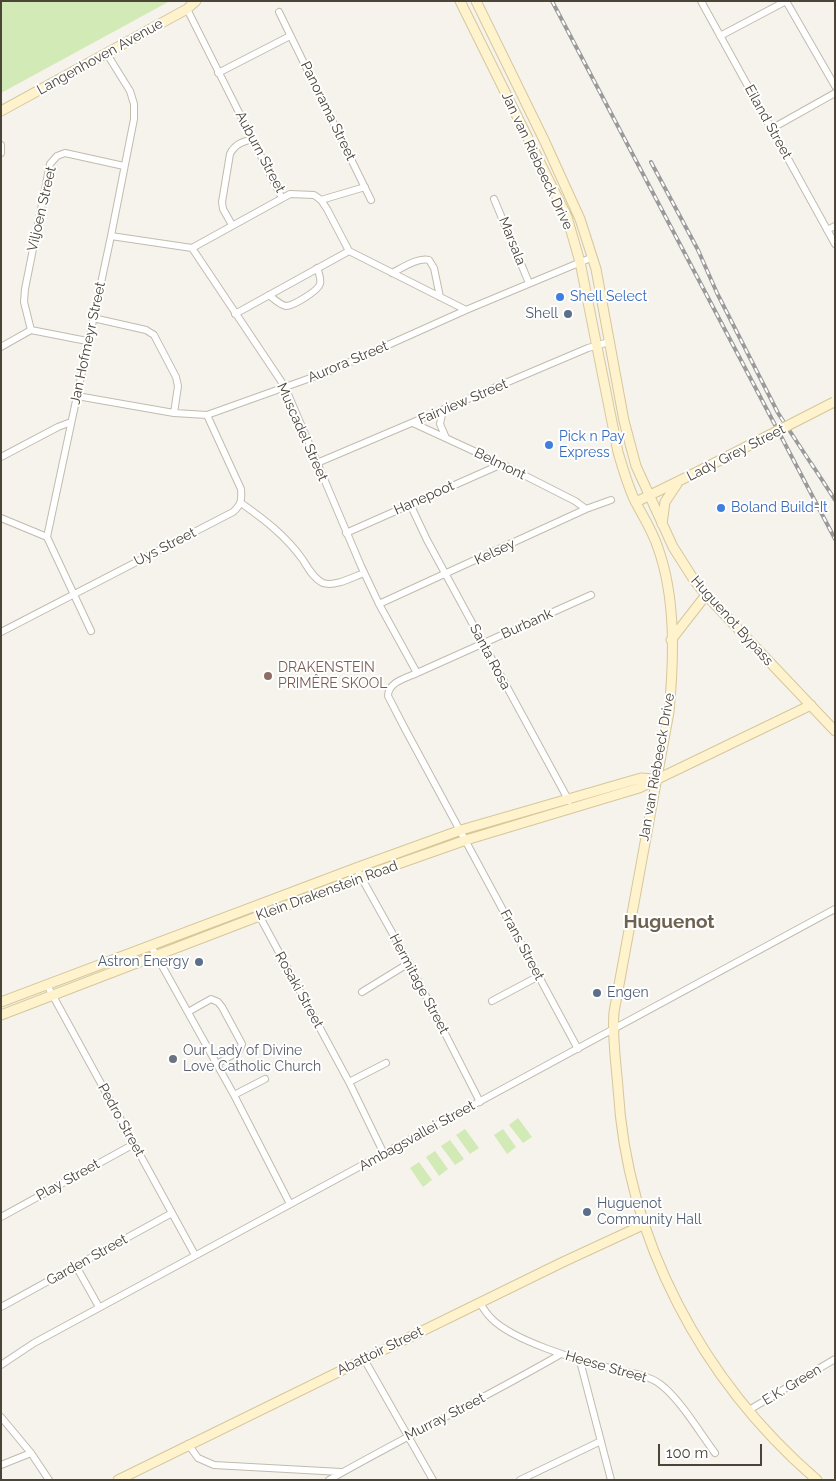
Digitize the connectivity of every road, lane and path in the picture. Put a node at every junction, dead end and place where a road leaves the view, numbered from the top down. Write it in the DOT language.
graph roads {
  1 [pos="196,1"];
  2 [pos="460,1"];
  3 [pos="476,1"];
  4 [pos="701,1"];
  5 [pos="786,1"];
  6 [pos="187,10"];
  7 [pos="279,12"];
  8 [pos="290,36"];
  9 [pos="720,36"];
  10 [pos="108,54"];
  11 [pos="218,73"];
  12 [pos="835,86"];
  13 [pos="835,93"];
  14 [pos="1,111"];
  15 [pos="771,129"];
  16 [pos="252,139"];
  17 [pos="1,145"];
  18 [pos="1,153"];
  19 [pos="124,166"];
  20 [pos="365,187"];
  21 [pos="282,198"];
  22 [pos="494,199"];
  23 [pos="321,200"];
  24 [pos="371,200"];
  25 [pos="232,225"];
  26 [pos="835,226"];
  27 [pos="827,230"];
  28 [pos="111,236"];
  29 [pos="835,244"];
  30 [pos="192,248"];
  31 [pos="349,251"];
  32 [pos="593,257"];
  33 [pos="580,262"];
  34 [pos="317,268"];
  35 [pos="392,273"];
  36 [pos="529,283"];
  37 [pos="269,295"];
  38 [pos="440,297"];
  39 [pos="466,310"];
  40 [pos="235,314"];
  41 [pos="93,318"];
  42 [pos="31,330"];
  43 [pos="87,341"];
  44 [pos="609,342"];
  45 [pos="1,346"];
  46 [pos="598,346"];
  47 [pos="285,387"];
  48 [pos="77,396"];
  49 [pos="835,402"];
  50 [pos="443,410"];
  51 [pos="174,413"];
  52 [pos="207,415"];
  53 [pos="71,422"];
  54 [pos="413,423"];
  55 [pos="446,438"];
  56 [pos="1,457"];
  57 [pos="317,463"];
  58 [pos="502,464"];
  59 [pos="679,482"];
  60 [pos="649,496"];
  61 [pos="611,500"];
  62 [pos="636,502"];
  63 [pos="241,503"];
  64 [pos="410,504"];
  65 [pos="586,509"];
  66 [pos="1,518"];
  67 [pos="662,524"];
  68 [pos="346,532"];
  69 [pos="47,537"];
  70 [pos="364,573"];
  71 [pos="446,574"];
  72 [pos="73,594"];
  73 [pos="591,595"];
  74 [pos="706,595"];
  75 [pos="379,604"];
  76 [pos="91,630"];
  77 [pos="1,632"];
  78 [pos="671,641"];
  79 [pos="483,644"];
  80 [pos="417,673"];
  81 [pos="810,706"];
  82 [pos="835,731"];
  83 [pos="656,779"];
  84 [pos="568,800"];
  85 [pos="573,809"];
  86 [pos="461,830"];
  87 [pos="466,840"];
  88 [pos="356,868"];
  89 [pos="361,877"];
  90 [pos="254,906"];
  91 [pos="835,909"];
  92 [pos="259,916"];
  93 [pos="150,946"];
  94 [pos="156,955"];
  95 [pos="409,963"];
  96 [pos="539,976"];
  97 [pos="47,986"];
  98 [pos="362,992"];
  99 [pos="52,995"];
  100 [pos="1,1002"];
  101 [pos="492,1002"];
  102 [pos="188,1012"];
  103 [pos="1,1015"];
  104 [pos="613,1030"];
  105 [pos="578,1049"];
  106 [pos="386,1063"];
  107 [pos="217,1064"];
  108 [pos="265,1079"];
  109 [pos="349,1082"];
  110 [pos="234,1095"];
  111 [pos="480,1102"];
  112 [pos="134,1144"];
  113 [pos="384,1154"];
  114 [pos="290,1204"];
  115 [pos="172,1213"];
  116 [pos="1,1217"];
  117 [pos="643,1225"];
  118 [pos="196,1255"];
  119 [pos="76,1266"];
  120 [pos="480,1303"];
  121 [pos="1,1307"];
  122 [pos="99,1307"];
  123 [pos="561,1354"];
  124 [pos="364,1359"];
  125 [pos="835,1360"];
  126 [pos="580,1361"];
  127 [pos="1,1365"];
  128 [pos="748,1410"];
  129 [pos="1,1417"];
  130 [pos="408,1436"];
  131 [pos="601,1441"];
  132 [pos="188,1444"];
  133 [pos="31,1453"];
  134 [pos="715,1453"];
  135 [pos="1,1464"];
  136 [pos="342,1472"];
  137 [pos="49,1480"];
  138 [pos="118,1480"];
  139 [pos="329,1480"];
  140 [pos="433,1480"];
  141 [pos="520,1480"];
  142 [pos="611,1480"];
  143 [pos="817,1480"];
  1 -- 6 [label="main road, Langenhoven Avenue"];
  2 -- 33 [label="main road, Jan van Riebeeck Drive"];
  3 -- 32 [label="main road, Jan van Riebeeck Drive"];
  4 -- 9 [label="street, Eiland Street"];
  5 -- 9 [label="street"];
  5 -- 12 [label="street"];
  6 -- 10 [label="main road, Langenhoven Avenue"];
  6 -- 11 [label="street, Auburn Street"];
  7 -- 8 [label="street, Panorama Street"];
  8 -- 11 [label="street"];
  8 -- 20 [label="street, Panorama Street"];
  9 -- 15 [label="street, Eiland Street"];
  10 -- 14 [label="main road, Langenhoven Avenue"];
  10 -- 19 [label="street, Jan Hofmeyr Street"];
  11 -- 16 [label="street, Auburn Street"];
  13 -- 15 [label="street"];
  15 -- 27 [label="street, Eiland Street"];
  16 -- 21 [label="street, Auburn Street"];
  16 -- 25 [label="street"];
  17 -- 18 [label="street"];
  19 -- 28 [label="street, Jan Hofmeyr Street"];
  19 -- 42 [label="street, Viljoen Street"];
  20 -- 23 [label="street"];
  20 -- 24 [label="street, Panorama Street"];
  21 -- 23 [label="street, Auburn Street"];
  21 -- 25 [label="street"];
  22 -- 36 [label="street, Marsala"];
  23 -- 31 [label="street"];
  25 -- 30 [label="street"];
  26 -- 27 [label="street"];
  27 -- 29 [label="street, Eiland Street"];
  28 -- 30 [label="street"];
  28 -- 41 [label="street, Jan Hofmeyr Street"];
  30 -- 40 [label="street, Muscadel Street"];
  31 -- 34 [label="street"];
  31 -- 35 [label="street"];
  32 -- 33 [label="street, Aurora Street"];
  32 -- 44 [label="main road, Jan van Riebeeck Drive"];
  33 -- 36 [label="street, Aurora Street"];
  33 -- 46 [label="main road, Jan van Riebeeck Drive"];
  34 -- 37 [label="street"];
  34 -- 37 [label="street"];
  35 -- 38 [label="street"];
  35 -- 38 [label="street"];
  36 -- 39 [label="street, Aurora Street"];
  37 -- 40 [label="street"];
  38 -- 39 [label="street"];
  39 -- 47 [label="street, Aurora Street"];
  40 -- 47 [label="street, Muscadel Street"];
  41 -- 43 [label="street, Jan Hofmeyr Street"];
  41 -- 51 [label="street"];
  42 -- 43 [label="street"];
  42 -- 45 [label="street"];
  43 -- 48 [label="street, Jan Hofmeyr Street"];
  44 -- 46 [label="street, Fairview Street"];
  44 -- 60 [label="main road, Jan van Riebeeck Drive"];
  46 -- 50 [label="street, Fairview Street"];
  46 -- 62 [label="main road, Jan van Riebeeck Drive"];
  47 -- 52 [label="street, Aurora Street"];
  47 -- 57 [label="street, Muscadel Street"];
  48 -- 51 [label="street, Aurora Street"];
  48 -- 53 [label="street, Jan Hofmeyr Street"];
  49 -- 59 [label="main road, Lady Grey Street, bridge"];
  50 -- 54 [label="street, Fairview Street"];
  50 -- 55 [label="street"];
  51 -- 52 [label="street, Aurora Street"];
  52 -- 63 [label="street"];
  53 -- 56 [label="street"];
  53 -- 69 [label="street, Jan Hofmeyr Street"];
  54 -- 55 [label="street, Belmont"];
  54 -- 57 [label="street, Fairview Street"];
  55 -- 58 [label="street, Belmont"];
  57 -- 68 [label="street, Muscadel Street"];
  58 -- 64 [label="street, Hanepoot"];
  58 -- 65 [label="street, Belmont"];
  59 -- 60 [label="main road, Lady Grey Street"];
  59 -- 67 [label="main road"];
  60 -- 62 [label="main road, Lady Grey Street"];
  60 -- 67 [label="main road, Huguenot Bypass"];
  61 -- 65 [label="street, Kelsey"];
  62 -- 78 [label="main road, Jan van Riebeeck Drive"];
  63 -- 70 [label="street"];
  63 -- 72 [label="street, Uys Street"];
  64 -- 68 [label="street, Hanepoot"];
  64 -- 71 [label="street, Santa Rosa"];
  65 -- 71 [label="street, Kelsey"];
  66 -- 69 [label="street"];
  67 -- 74 [label="main road, Huguenot Bypass"];
  68 -- 70 [label="street, Muscadel Street"];
  69 -- 72 [label="street"];
  70 -- 75 [label="street, Muscadel Street"];
  71 -- 75 [label="street, Kelsey"];
  71 -- 79 [label="street, Santa Rosa"];
  72 -- 76 [label="street"];
  72 -- 77 [label="street, Uys Street"];
  73 -- 79 [label="street, Burbank"];
  74 -- 78 [label="main road"];
  74 -- 81 [label="main road, Huguenot Bypass"];
  75 -- 80 [label="street, Muscadel Street"];
  78 -- 83 [label="main road, Jan van Riebeeck Drive"];
  79 -- 80 [label="street, Burbank"];
  79 -- 84 [label="street, Santa Rosa"];
  80 -- 86 [label="street, Burbank"];
  81 -- 82 [label="main road, Huguenot Bypass"];
  81 -- 83 [label="main road, Klein Drakenstein Road"];
  83 -- 84 [label="main road, Klein Drakenstein Road"];
  83 -- 85 [label="main road, Klein Drakenstein Road"];
  83 -- 104 [label="main road, Jan van Riebeeck Drive"];
  84 -- 85 [label="street, Santa Rosa"];
  84 -- 86 [label="main road, Klein Drakenstein Road"];
  85 -- 87 [label="main road, Klein Drakenstein Road"];
  86 -- 87 [label="street, Frans Street"];
  86 -- 88 [label="main road, Klein Drakenstein Road"];
  87 -- 89 [label="main road, Klein Drakenstein Road"];
  87 -- 96 [label="street, Frans Street"];
  88 -- 89 [label="street, Hermitage Street"];
  88 -- 90 [label="main road, Klein Drakenstein Road"];
  89 -- 92 [label="main road, Klein Drakenstein Road"];
  89 -- 95 [label="street, Hermitage Street"];
  90 -- 92 [label="street, Rosaki Street"];
  90 -- 93 [label="main road, Klein Drakenstein Road"];
  91 -- 104 [label="street, Ambagsvallei Street"];
  92 -- 94 [label="main road, Klein Drakenstein Road"];
  92 -- 109 [label="street, Rosaki Street"];
  93 -- 94 [label="street"];
  93 -- 97 [label="main road, Klein Drakenstein Road"];
  94 -- 99 [label="main road, Klein Drakenstein Road"];
  94 -- 102 [label="street"];
  95 -- 98 [label="street"];
  95 -- 111 [label="street, Hermitage Street"];
  96 -- 101 [label="street"];
  96 -- 105 [label="street, Frans Street"];
  97 -- 99 [label="street, Pedro Street"];
  97 -- 100 [label="main road, Klein Drakenstein Road"];
  99 -- 103 [label="main road, Klein Drakenstein Road"];
  99 -- 112 [label="street, Pedro Street"];
  102 -- 107 [label="street"];
  102 -- 107 [label="street"];
  104 -- 105 [label="street, Ambagsvallei Street"];
  104 -- 117 [label="main road, Jan van Riebeeck Drive"];
  105 -- 111 [label="street, Ambagsvallei Street"];
  106 -- 109 [label="street"];
  107 -- 110 [label="street"];
  108 -- 110 [label="street"];
  109 -- 113 [label="street, Rosaki Street"];
  110 -- 114 [label="street"];
  111 -- 113 [label="street, Ambagsvallei Street"];
  112 -- 115 [label="street, Pedro Street"];
  112 -- 116 [label="street, Play Street"];
  113 -- 114 [label="street, Ambagsvallei Street"];
  114 -- 118 [label="street, Ambagsvallei Street"];
  115 -- 118 [label="street, Pedro Street"];
  115 -- 119 [label="street, Garden Street"];
  117 -- 120 [label="main road, Abattoir Street"];
  117 -- 128 [label="main road, Jan van Riebeeck Drive"];
  118 -- 122 [label="street, Ambagsvallei Street"];
  119 -- 121 [label="street, Garden Street"];
  119 -- 122 [label="street"];
  120 -- 123 [label="street, Heese Street"];
  120 -- 124 [label="main road, Abattoir Street"];
  122 -- 127 [label="street, Ambagsvallei Street"];
  123 -- 126 [label="street, Heese Street"];
  123 -- 130 [label="street, Murray Street"];
  124 -- 130 [label="street"];
  124 -- 132 [label="main road, Abattoir Street"];
  125 -- 128 [label="street, E.K. Green"];
  126 -- 131 [label="street"];
  126 -- 134 [label="street, Heese Street"];
  128 -- 143 [label="main road, Jan van Riebeeck Drive"];
  129 -- 133 [label="street"];
  130 -- 136 [label="street, Murray Street"];
  130 -- 140 [label="street"];
  131 -- 141 [label="street"];
  131 -- 142 [label="street"];
  132 -- 136 [label="street"];
  132 -- 138 [label="main road, Abattoir Street"];
  133 -- 135 [label="street"];
  133 -- 137 [label="street"];
  136 -- 139 [label="street, Murray Street"];
}
